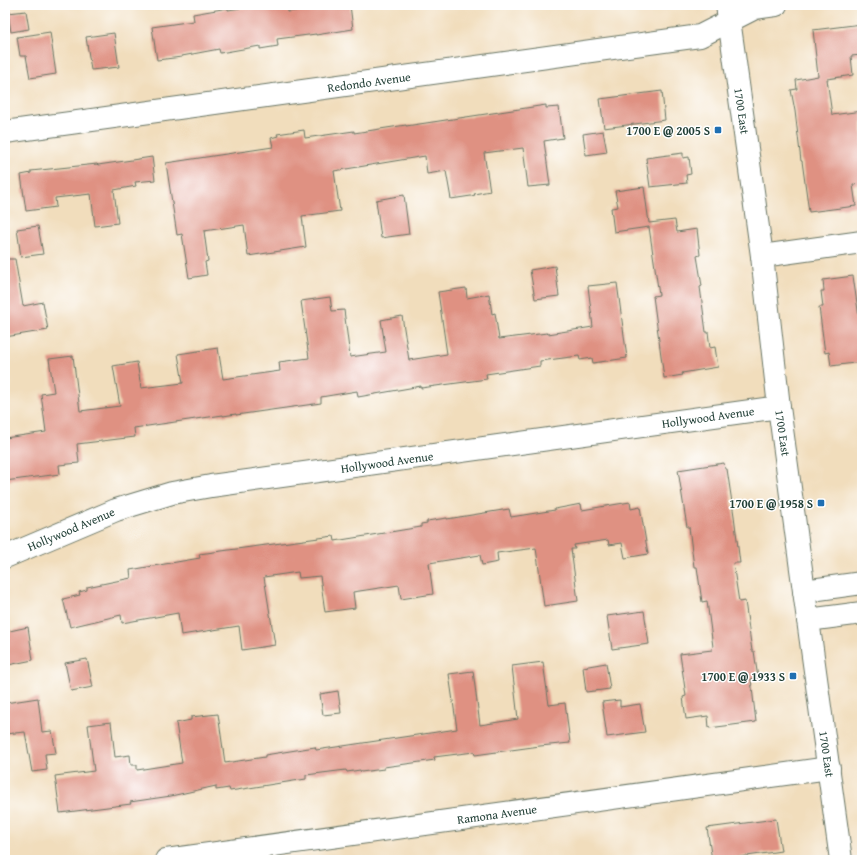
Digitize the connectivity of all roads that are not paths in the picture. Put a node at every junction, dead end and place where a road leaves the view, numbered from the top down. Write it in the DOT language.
graph roads {
  1 [pos="776,5"];
  2 [pos="729,14"];
  3 [pos="5,132"];
  4 [pos="862,242"];
  5 [pos="762,256"];
  6 [pos="779,407"];
  7 [pos="5,557"];
  8 [pos="862,583"];
  9 [pos="804,591"];
  10 [pos="862,613"];
  11 [pos="808,620"];
  12 [pos="829,768"];
  13 [pos="166,860"];
  14 [pos="841,860"];
  1 -- 2 [label="street, Redondo Avenue"];
  2 -- 3 [label="street, Redondo Avenue"];
  2 -- 5 [label="street, 1700 East"];
  4 -- 5 [label="street"];
  5 -- 6 [label="street, 1700 East"];
  6 -- 7 [label="street, Hollywood Avenue"];
  6 -- 9 [label="street, 1700 East"];
  8 -- 9 [label="street"];
  9 -- 11 [label="street, 1700 East"];
  10 -- 11 [label="street"];
  11 -- 12 [label="street, 1700 East"];
  12 -- 13 [label="street, Ramona Avenue"];
  12 -- 14 [label="street, 1700 East"];
}
